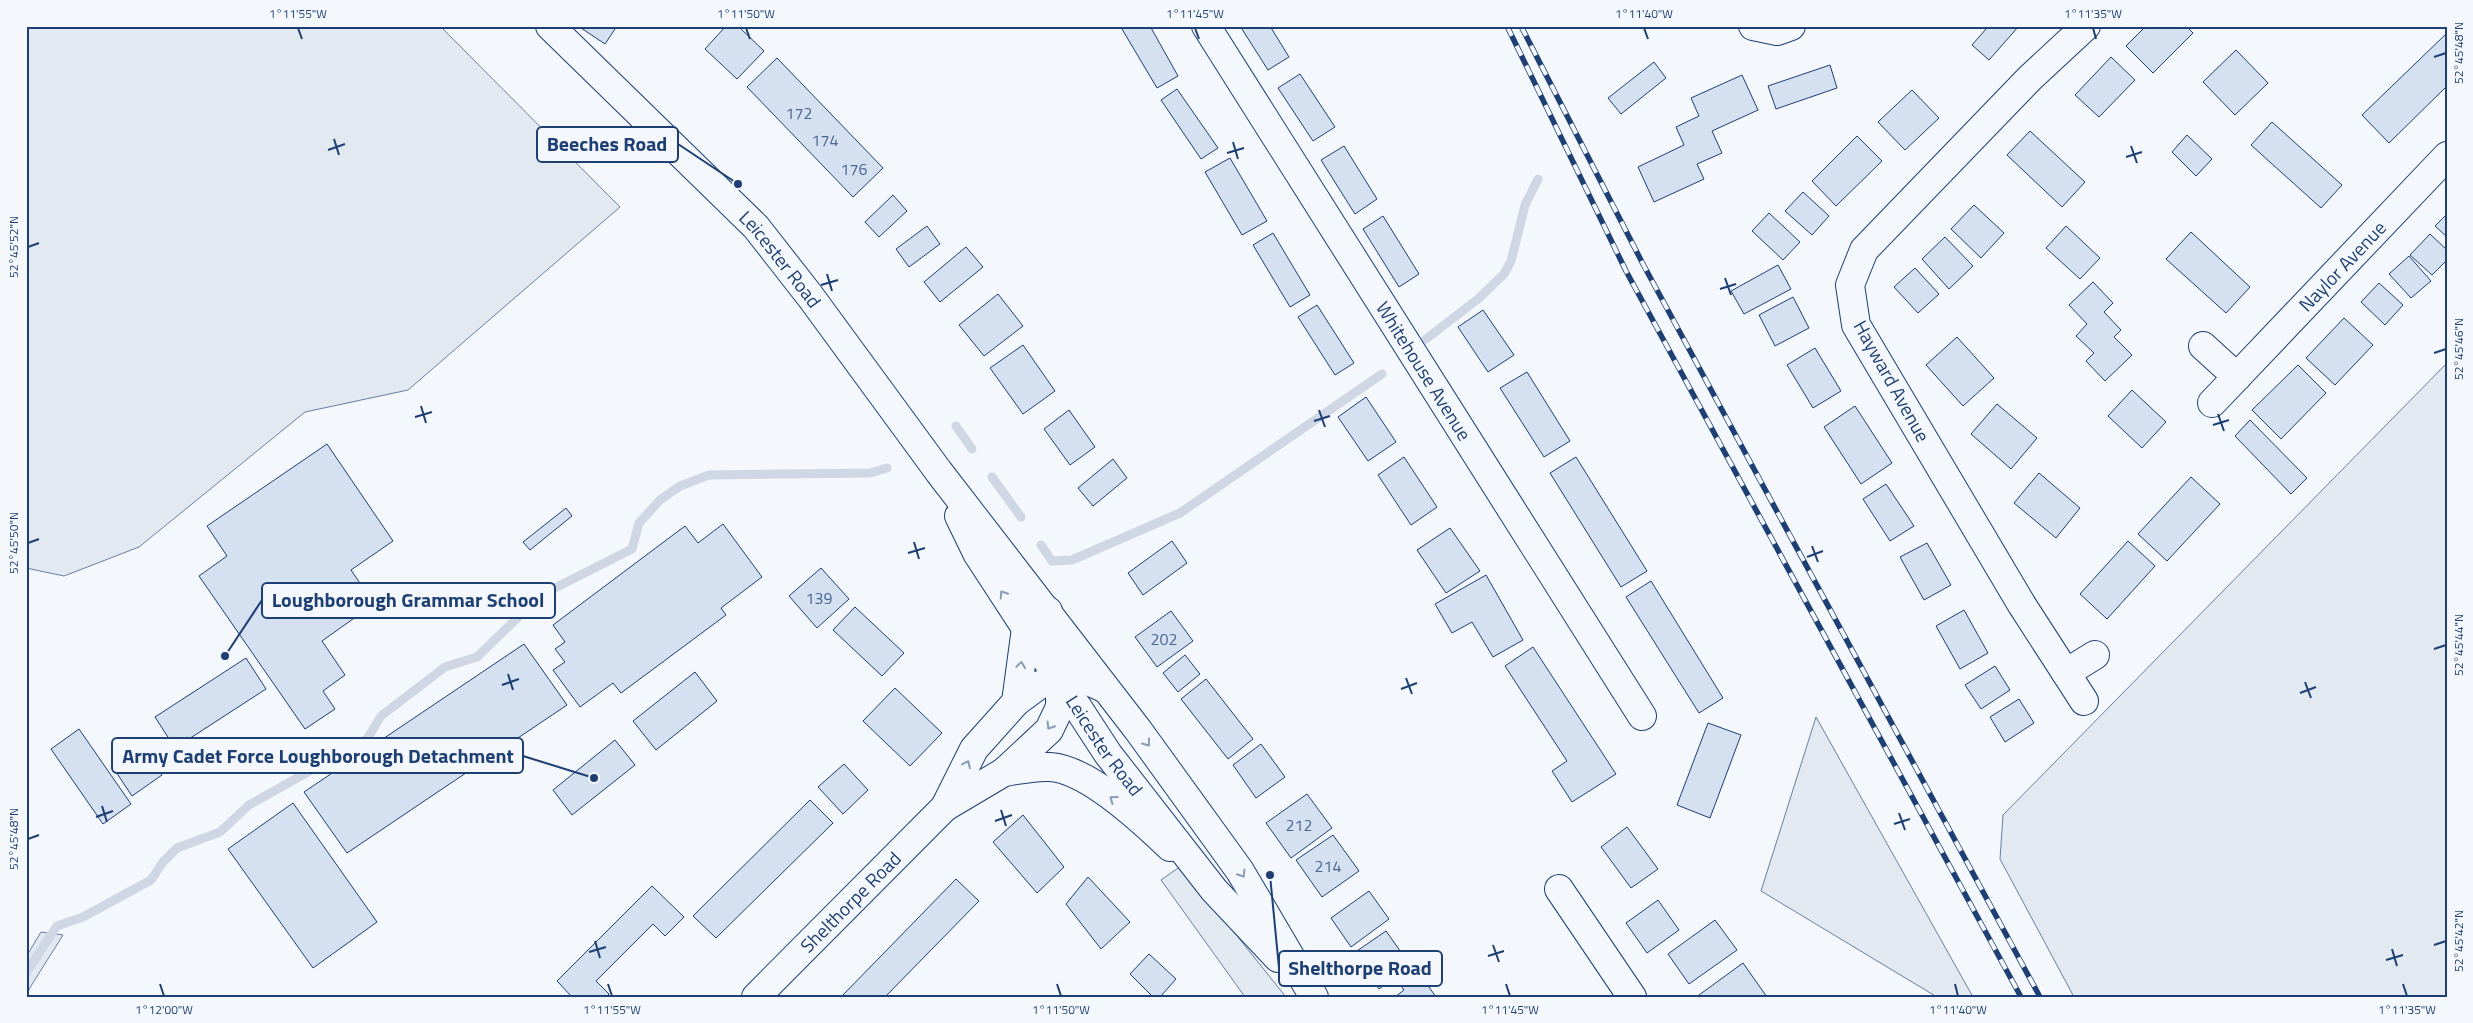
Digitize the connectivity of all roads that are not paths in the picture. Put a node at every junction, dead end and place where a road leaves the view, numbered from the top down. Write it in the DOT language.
graph roads {
  1 [pos="550,26"];
  2 [pos="1206,26"];
  3 [pos="1752,26"];
  4 [pos="1791,26"];
  5 [pos="2086,26"];
  6 [pos="2447,156"];
  7 [pos="2203,346"];
  8 [pos="2237,377"];
  9 [pos="2212,403"];
  10 [pos="939,472"];
  11 [pos="1048,611"];
  12 [pos="1026,628"];
  13 [pos="2095,655"];
  14 [pos="2066,673"];
  15 [pos="1060,680"];
  16 [pos="1106,689"];
  17 [pos="2084,701"];
  18 [pos="1016,702"];
  19 [pos="1642,716"];
  20 [pos="1004,772"];
  21 [pos="945,807"];
  22 [pos="1559,889"];
  23 [pos="1214,890"];
  24 [pos="1312,994"];
  25 [pos="756,997"];
  26 [pos="1632,997"];
  1 -- 10 [label="main road, Leicester Road"];
  2 -- 19 [label="main road, Whitehouse Avenue"];
  3 -- 4 [label="main road"];
  5 -- 14 [label="main road, Hayward Avenue"];
  6 -- 8 [label="main road, Naylor Avenue"];
  7 -- 8 [label="main road"];
  8 -- 9 [label="main road, Naylor Avenue"];
  10 -- 11 [label="main road, Leicester Road"];
  12 -- 10 [label="main road, Leicester Road, one-way"];
  11 -- 15 [label="main road, Shelthorpe Road"];
  11 -- 16 [label="main road, Leicester Road"];
  12 -- 15 [label="main road, Leicester Road"];
  18 -- 12 [label="main road, one-way"];
  13 -- 14 [label="main road"];
  14 -- 17 [label="main road, Hayward Avenue"];
  15 -- 16 [label="main road, Shelthorpe Road"];
  15 -- 18 [label="main road, Shelthorpe Road"];
  15 -- 20 [label="main road, Shelthorpe Road, one-way"];
  15 -- 23 [label="main road, Leicester Road"];
  16 -- 24 [label="main road, Leicester Road, one-way"];
  21 -- 18 [label="main road, Shelthorpe Road, one-way"];
  20 -- 21 [label="main road, Shelthorpe Road"];
  23 -- 20 [label="main road, Shelthorpe Road, one-way"];
  21 -- 25 [label="main road, Shelthorpe Road"];
  22 -- 26 [label="main road"];
  23 -- 24 [label="main road, Leicester Road"];
}
